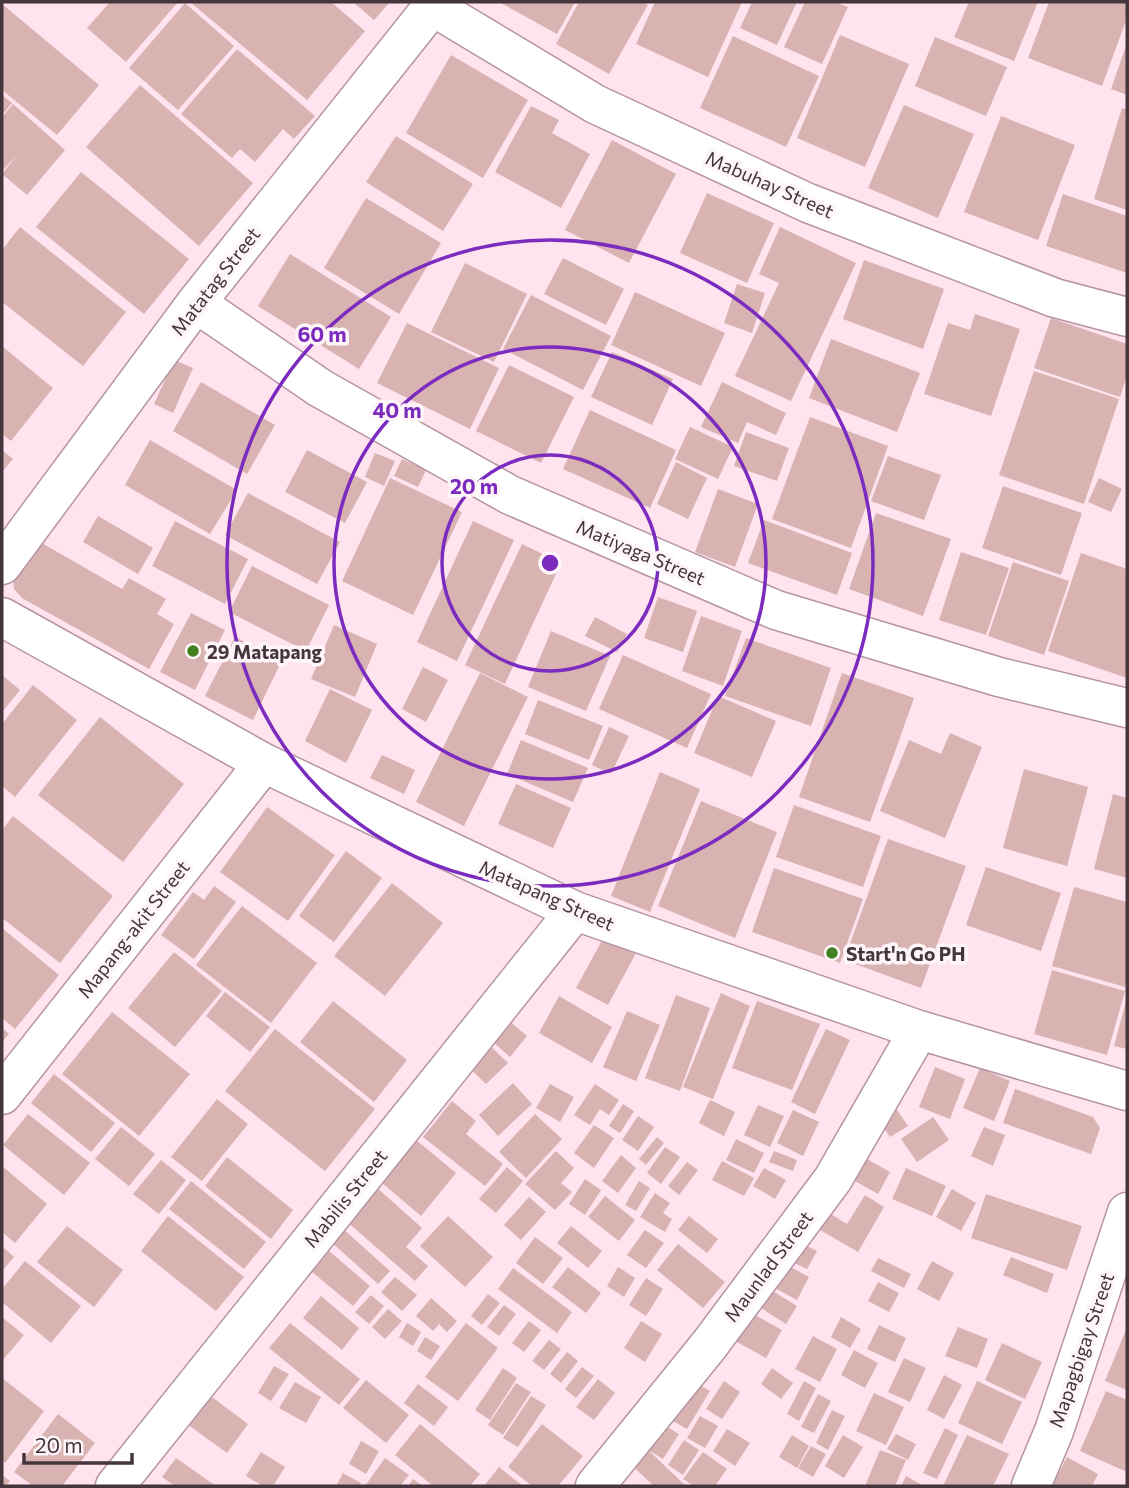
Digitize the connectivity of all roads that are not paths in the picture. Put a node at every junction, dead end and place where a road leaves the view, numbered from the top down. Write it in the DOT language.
graph roads {
  1 [pos="434,4"];
  2 [pos="196,303"];
  3 [pos="1127,317"];
  4 [pos="2,565"];
  5 [pos="2,617"];
  6 [pos="1127,708"];
  7 [pos="264,763"];
  8 [pos="575,911"];
  9 [pos="919,1030"];
  10 [pos="1127,1091"];
  11 [pos="2,1095"];
  12 [pos="1127,1212"];
  13 [pos="115,1486"];
  14 [pos="595,1486"];
  15 [pos="1031,1486"];
  1 -- 2 [label="street, Matatag Street"];
  1 -- 3 [label="street, Mabuhay Street"];
  2 -- 4 [label="street, Matatag Street"];
  2 -- 6 [label="street, Matiyaga Street"];
  5 -- 7 [label="street, Matapang Street"];
  7 -- 8 [label="street, Matapang Street"];
  7 -- 11 [label="street, Mapang-akit Street"];
  8 -- 9 [label="street, Matapang Street"];
  8 -- 13 [label="street, Mabilis Street"];
  9 -- 10 [label="street, Matapang Street"];
  9 -- 14 [label="street, Maunlad Street"];
  12 -- 15 [label="street, Mapagbigay Street"];
}
